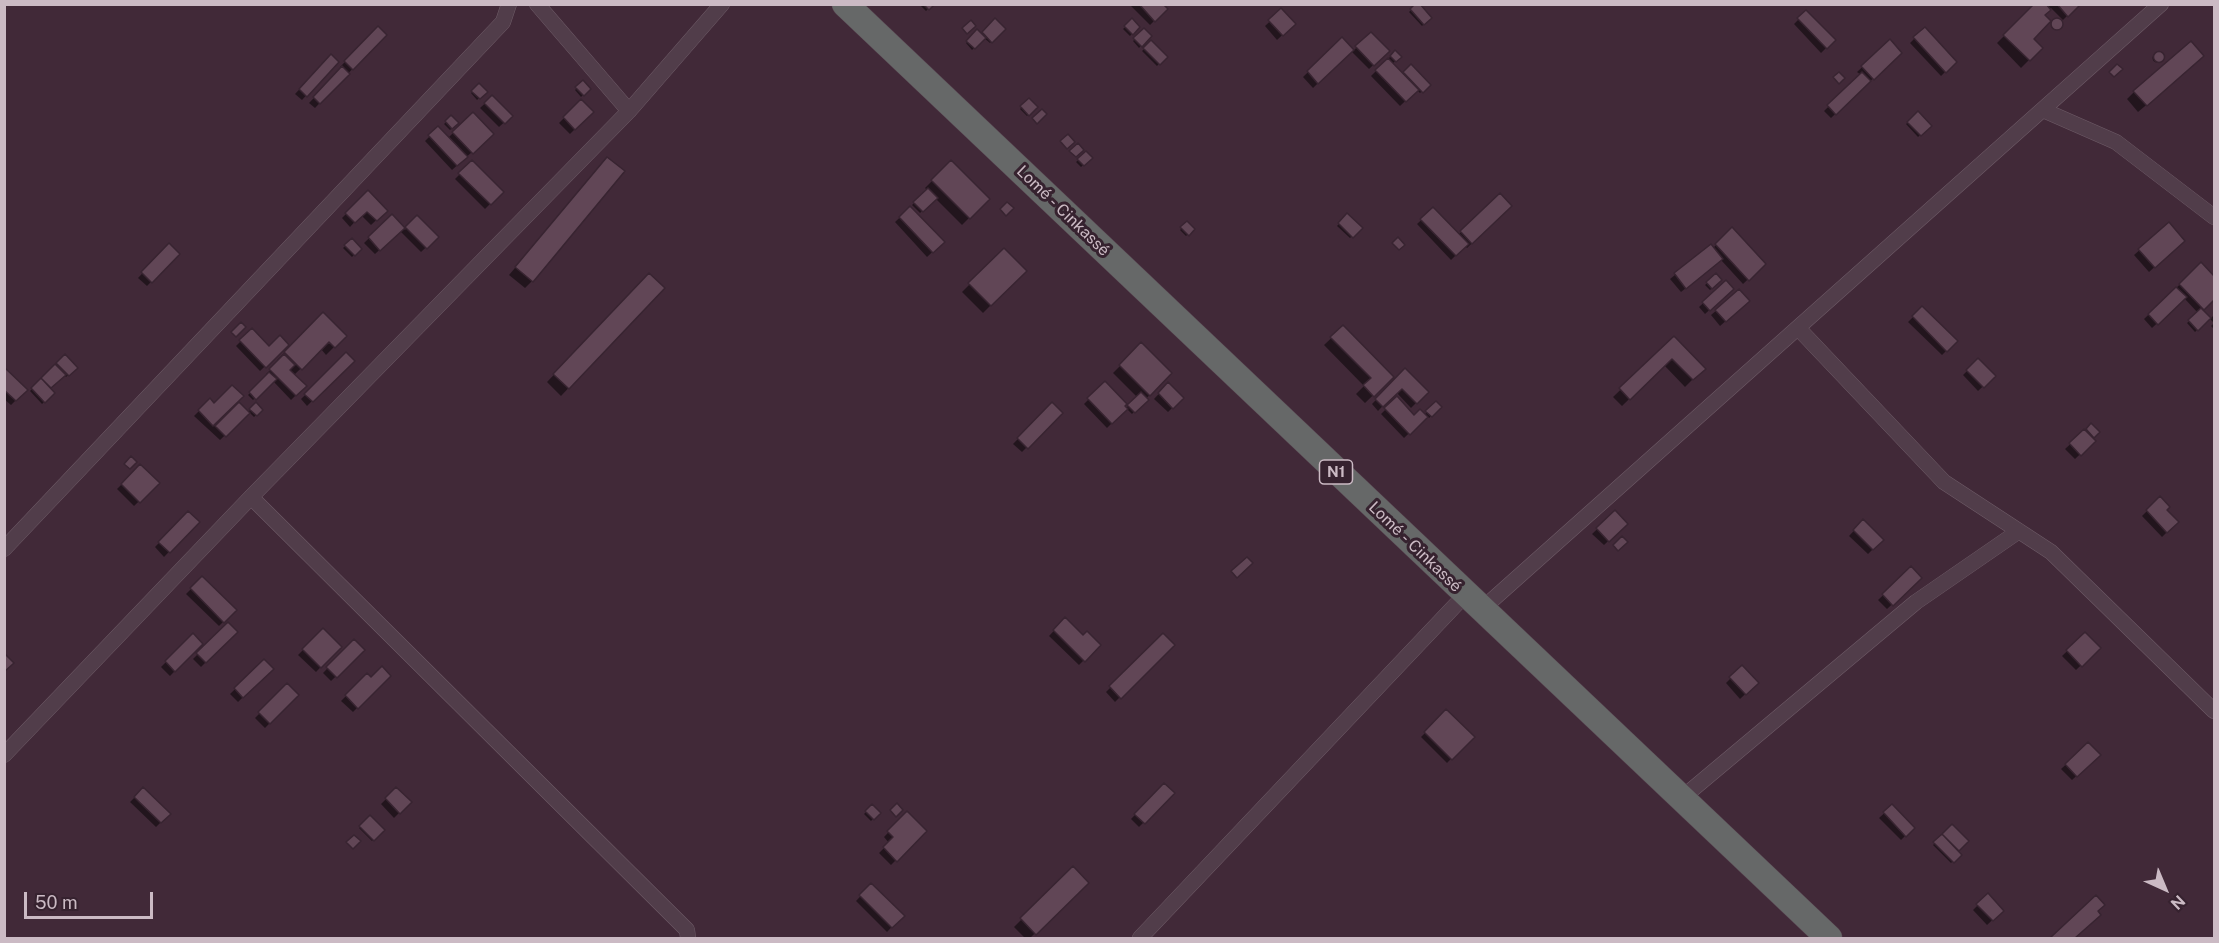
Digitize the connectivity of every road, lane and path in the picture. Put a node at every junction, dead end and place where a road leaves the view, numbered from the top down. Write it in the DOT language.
graph roads {
  1 [pos="509,4"];
  2 [pos="537,4"];
  3 [pos="722,4"];
  4 [pos="845,4"];
  5 [pos="2161,4"];
  6 [pos="2043,110"];
  7 [pos="629,111"];
  8 [pos="2214,217"];
  9 [pos="1798,328"];
  10 [pos="251,497"];
  11 [pos="2019,531"];
  12 [pos="4,549"];
  13 [pos="1473,603"];
  14 [pos="2214,711"];
  15 [pos="4,755"];
  16 [pos="1682,798"];
  17 [pos="688,939"];
  18 [pos="1140,939"];
  19 [pos="1828,939"];
  1 -- 12 [label="street"];
  2 -- 7 [label="street"];
  3 -- 7 [label="street"];
  4 -- 13 [label="highway, Lomé - Cinkassé / N1"];
  5 -- 6 [label="street"];
  6 -- 8 [label="street"];
  6 -- 9 [label="street"];
  7 -- 10 [label="street"];
  9 -- 11 [label="street"];
  9 -- 13 [label="street"];
  10 -- 15 [label="street"];
  10 -- 17 [label="street"];
  11 -- 14 [label="street"];
  11 -- 16 [label="street"];
  13 -- 16 [label="highway, Lomé - Cinkassé / N1"];
  13 -- 18 [label="street"];
  16 -- 19 [label="highway, Lomé - Cinkassé / N1"];
}
